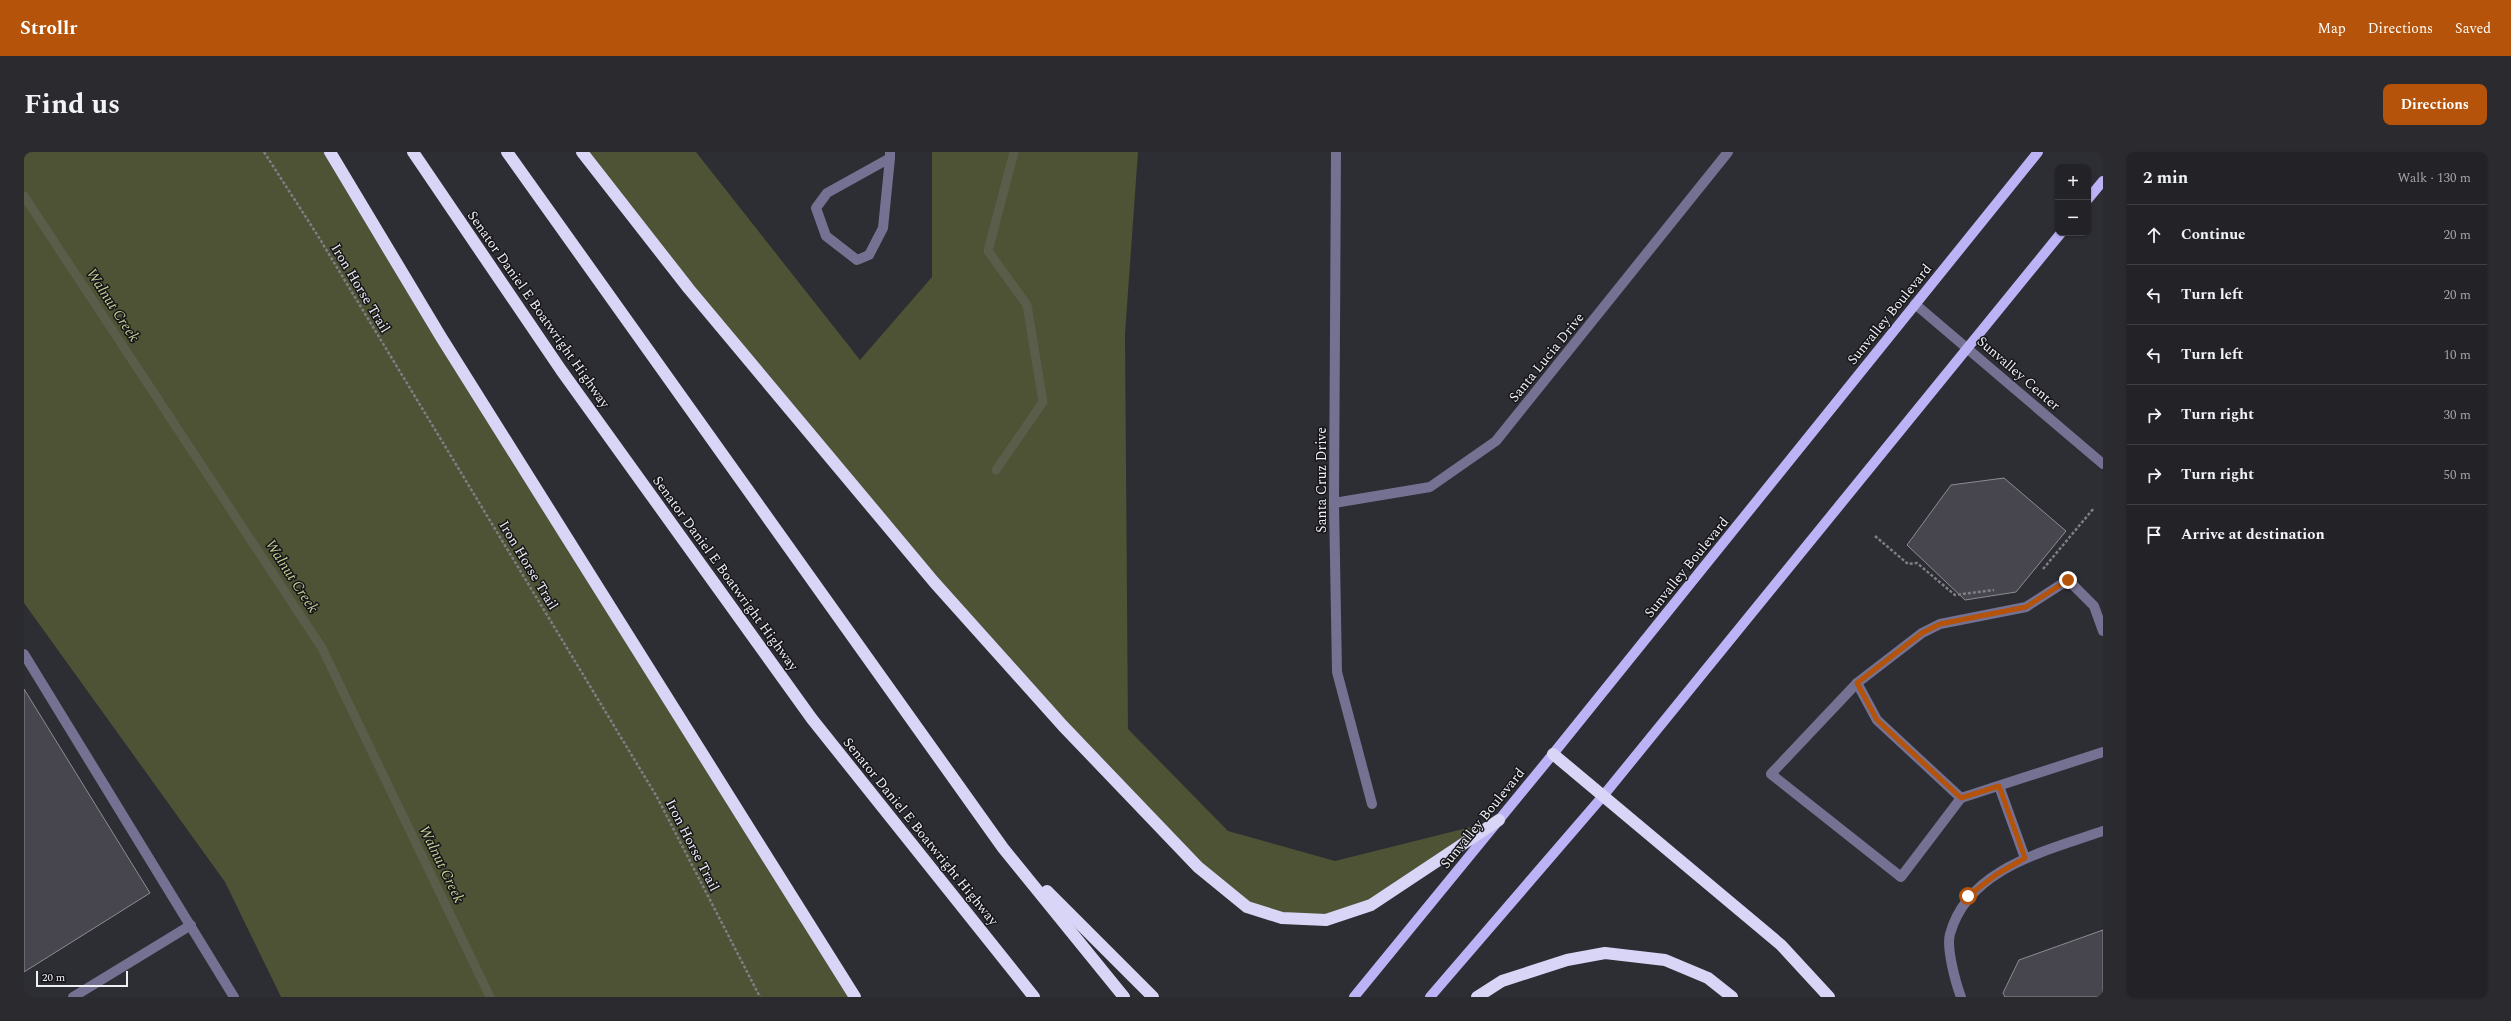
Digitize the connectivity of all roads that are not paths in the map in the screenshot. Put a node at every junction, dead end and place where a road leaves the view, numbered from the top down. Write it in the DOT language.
graph roads {
  1 [pos="330,152"];
  2 [pos="413,152"];
  3 [pos="507,152"];
  4 [pos="582,152"];
  5 [pos="1336,152"];
  6 [pos="1728,152"];
  7 [pos="2038,152"];
  8 [pos="890,155"];
  9 [pos="2103,181"];
  10 [pos="2091,195"];
  11 [pos="2059,236"];
  12 [pos="1915,304"];
  13 [pos="1968,347"];
  14 [pos="2103,464"];
  15 [pos="1334,503"];
  16 [pos="2103,631"];
  17 [pos="24,654"];
  18 [pos="1857,683"];
  19 [pos="2103,752"];
  20 [pos="1553,754"];
  21 [pos="1999,786"];
  22 [pos="1603,796"];
  23 [pos="1961,798"];
  24 [pos="1372,804"];
  25 [pos="1499,820"];
  26 [pos="2103,831"];
  27 [pos="1003,848"];
  28 [pos="2025,858"];
  29 [pos="191,925"];
  30 [pos="73,997"];
  31 [pos="234,997"];
  32 [pos="855,997"];
  33 [pos="1034,997"];
  34 [pos="1124,997"];
  35 [pos="1153,997"];
  36 [pos="1354,997"];
  37 [pos="1430,997"];
  38 [pos="1477,997"];
  39 [pos="1732,997"];
  40 [pos="1829,997"];
  41 [pos="1961,997"];
  1 -- 32 [label="highway"];
  2 -- 33 [label="highway, Senator Daniel E Boatwright Highway"];
  3 -- 27 [label="highway"];
  4 -- 25 [label="highway"];
  5 -- 15 [label="street, Santa Cruz Drive"];
  6 -- 15 [label="street, Santa Lucia Drive"];
  7 -- 12 [label="main road, Sunvalley Boulevard"];
  8 -- 8 [label="street"];
  9 -- 10 [label="main road"];
  11 -- 13 [label="main road"];
  12 -- 13 [label="street, Sunvalley Center"];
  12 -- 20 [label="main road, Sunvalley Boulevard"];
  13 -- 14 [label="street, Sunvalley Center"];
  13 -- 22 [label="main road"];
  15 -- 24 [label="street, Santa Cruz Drive"];
  16 -- 18 [label="street"];
  17 -- 29 [label="street"];
  18 -- 23 [label="street"];
  18 -- 23 [label="street"];
  19 -- 21 [label="street"];
  20 -- 22 [label="highway"];
  20 -- 25 [label="main road, Sunvalley Boulevard"];
  21 -- 23 [label="street"];
  21 -- 28 [label="street"];
  22 -- 37 [label="main road"];
  22 -- 40 [label="highway"];
  25 -- 36 [label="main road, Sunvalley Boulevard"];
  26 -- 28 [label="street"];
  27 -- 34 [label="highway"];
  27 -- 35 [label="highway"];
  28 -- 41 [label="street"];
  29 -- 30 [label="street"];
  29 -- 31 [label="street"];
  38 -- 39 [label="highway"];
}
